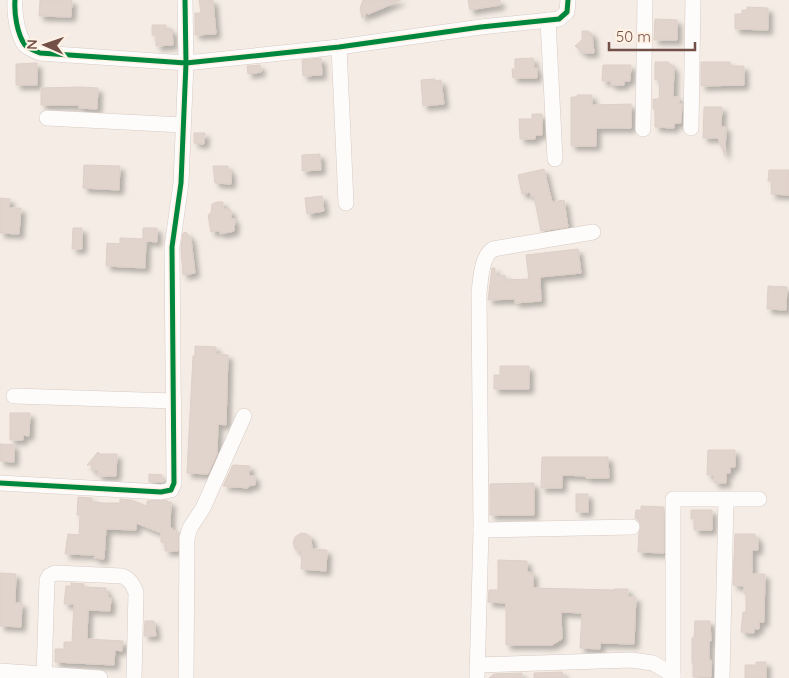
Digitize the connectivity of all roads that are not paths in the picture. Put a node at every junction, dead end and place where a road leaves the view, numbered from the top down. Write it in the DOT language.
graph roads {
  1 [pos="15,0"];
  2 [pos="186,0"];
  3 [pos="568,0"];
  4 [pos="645,0"];
  5 [pos="692,0"];
  6 [pos="548,20"];
  7 [pos="339,47"];
  8 [pos="186,63"];
  9 [pos="47,118"];
  10 [pos="183,125"];
  11 [pos="691,128"];
  12 [pos="643,129"];
  13 [pos="555,159"];
  14 [pos="346,203"];
  15 [pos="593,232"];
  16 [pos="14,396"];
  17 [pos="174,401"];
  18 [pos="244,416"];
  19 [pos="0,483"];
  20 [pos="759,499"];
  21 [pos="726,500"];
  22 [pos="632,527"];
  23 [pos="481,530"];
  24 [pos="0,671"];
  25 [pos="477,672"];
  26 [pos="44,676"];
  27 [pos="673,677"];
  28 [pos="100,678"];
  29 [pos="134,678"];
  30 [pos="186,678"];
  31 [pos="722,678"];
  1 -- 8 [label="street"];
  2 -- 8 [label="street"];
  3 -- 6 [label="street"];
  4 -- 12 [label="street"];
  5 -- 11 [label="street"];
  6 -- 7 [label="street"];
  6 -- 13 [label="street"];
  7 -- 8 [label="street"];
  7 -- 14 [label="street"];
  8 -- 10 [label="street"];
  9 -- 10 [label="street"];
  10 -- 17 [label="street"];
  15 -- 23 [label="street"];
  16 -- 17 [label="street"];
  17 -- 19 [label="street"];
  18 -- 30 [label="street"];
  20 -- 21 [label="street"];
  21 -- 27 [label="street"];
  21 -- 31 [label="street"];
  22 -- 23 [label="street"];
  23 -- 25 [label="street"];
  24 -- 26 [label="street"];
  25 -- 27 [label="street"];
  26 -- 28 [label="street"];
  26 -- 29 [label="street"];
}
